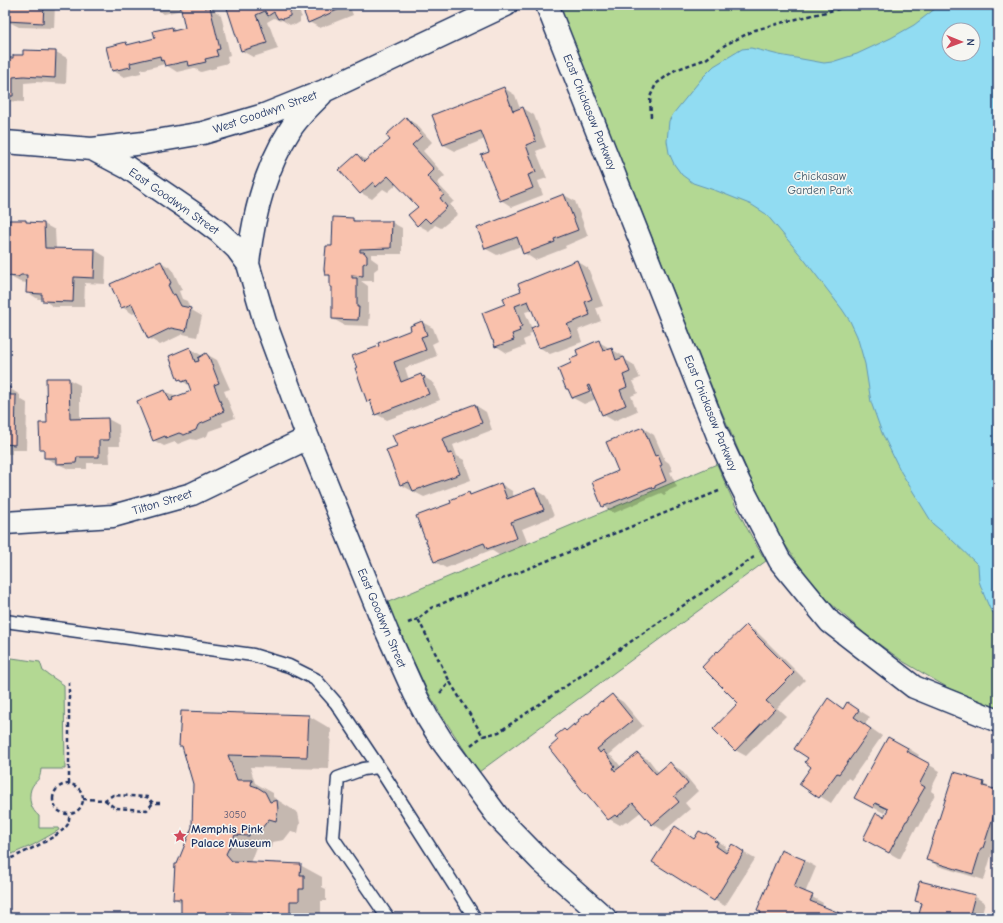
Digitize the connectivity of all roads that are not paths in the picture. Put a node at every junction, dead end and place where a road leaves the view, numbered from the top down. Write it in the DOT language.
graph roads {
  1 [pos="506,5"];
  2 [pos="546,5"];
  3 [pos="324,91"];
  4 [pos="5,142"];
  5 [pos="92,149"];
  6 [pos="248,264"];
  7 [pos="308,438"];
  8 [pos="5,523"];
  9 [pos="5,621"];
  10 [pos="998,721"];
  11 [pos="378,767"];
  12 [pos="388,918"];
  13 [pos="475,918"];
  14 [pos="605,918"];
  1 -- 3 [label="street, West Goodwyn Street"];
  2 -- 10 [label="street, East Chickasaw Parkway"];
  3 -- 5 [label="street, West Goodwyn Street"];
  3 -- 6 [label="street, East Goodwyn Street"];
  4 -- 5 [label="street, West Goodwyn Street"];
  5 -- 6 [label="street, East Goodwyn Street"];
  6 -- 7 [label="street, East Goodwyn Street"];
  7 -- 8 [label="street, Tilton Street"];
  7 -- 14 [label="street, East Goodwyn Street"];
  9 -- 11 [label="lane"];
  11 -- 12 [label="lane"];
  11 -- 13 [label="lane"];
}
